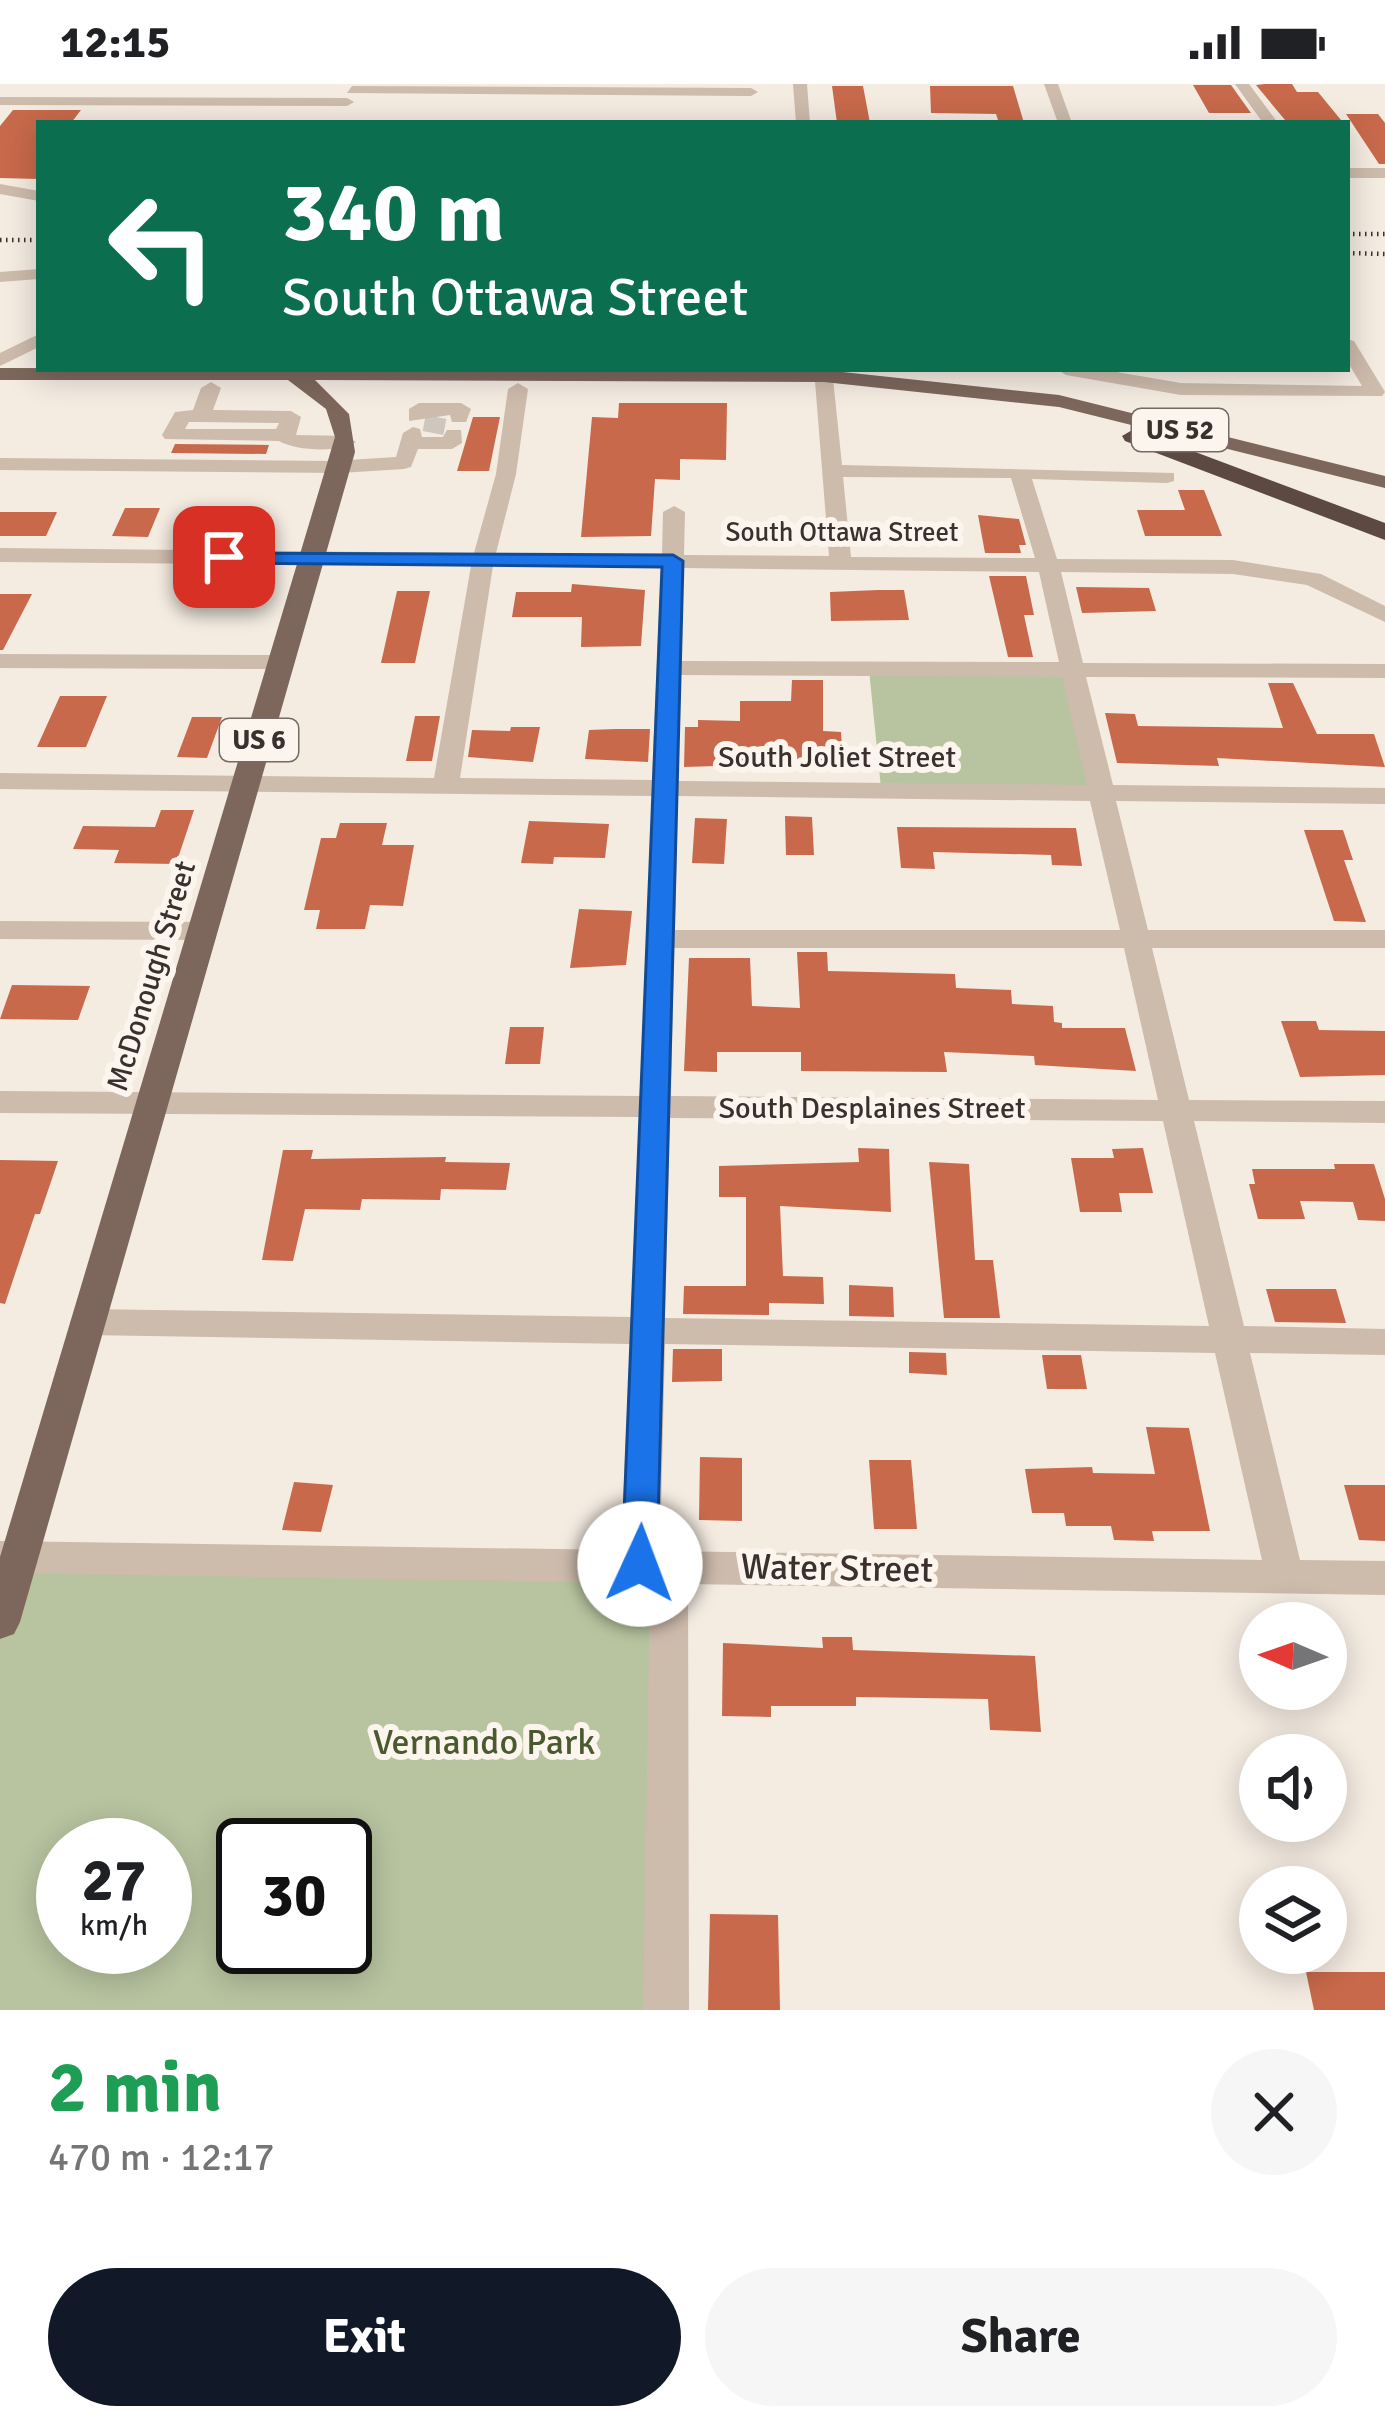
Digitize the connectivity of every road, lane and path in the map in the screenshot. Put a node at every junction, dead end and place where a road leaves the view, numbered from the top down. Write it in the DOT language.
graph roads {
  1 [pos="800,84"];
  2 [pos="1051,84"];
  3 [pos="1242,84"];
  4 [pos="352,92"];
  5 [pos="751,92"];
  6 [pos="0,101"];
  7 [pos="339,120"];
  8 [pos="803,120"];
  9 [pos="1064,120"];
  10 [pos="1269,120"];
  11 [pos="1350,173"];
  12 [pos="1385,173"];
  13 [pos="0,189"];
  14 [pos="36,195"];
  15 [pos="36,274"];
  16 [pos="0,277"];
  17 [pos="36,342"];
  18 [pos="1350,350"];
  19 [pos="0,360"];
  20 [pos="386,372"];
  21 [pos="670,372"];
  22 [pos="1101,372"];
  23 [pos="1242,372"];
  24 [pos="0,374"];
  25 [pos="297,377"];
  26 [pos="824,379"];
  27 [pos="211,388"];
  28 [pos="0,389"];
  29 [pos="518,389"];
  30 [pos="1250,390"];
  31 [pos="212,426"];
  32 [pos="428,432"];
  33 [pos="1133,436"];
  34 [pos="288,438"];
  35 [pos="343,457"];
  36 [pos="0,464"];
  37 [pos="832,471"];
  38 [pos="1020,472"];
  39 [pos="1167,477"];
  40 [pos="1385,482"];
  41 [pos="1385,497"];
  42 [pos="674,512"];
  43 [pos="1385,532"];
  44 [pos="0,555"];
  45 [pos="314,558"];
  46 [pos="483,559"];
  47 [pos="673,561"];
  48 [pos="840,561"];
  49 [pos="1048,564"];
  50 [pos="1385,615"];
  51 [pos="0,661"];
  52 [pos="283,662"];
  53 [pos="670,668"];
  54 [pos="1073,669"];
  55 [pos="1385,671"];
  56 [pos="0,781"];
  57 [pos="246,783"];
  58 [pos="446,786"];
  59 [pos="666,789"];
  60 [pos="1102,793"];
  61 [pos="1385,796"];
  62 [pos="0,930"];
  63 [pos="202,931"];
  64 [pos="661,939"];
  65 [pos="1385,939"];
  66 [pos="1136,940"];
  67 [pos="0,1102"];
  68 [pos="150,1103"];
  69 [pos="654,1107"];
  70 [pos="1176,1111"];
  71 [pos="1385,1112"];
  72 [pos="87,1322"];
  73 [pos="648,1330"];
  74 [pos="1231,1342"];
  75 [pos="1385,1342"];
  76 [pos="10,1557"];
  77 [pos="654,1564"];
  78 [pos="1286,1577"];
  79 [pos="1385,1578"];
  80 [pos="0,1622"];
  81 [pos="666,2010"];
  1 -- 8 [label="street"];
  2 -- 9 [label="street"];
  3 -- 10 [label="street"];
  4 -- 5 [label="street"];
  4 -- 6 [label="street"];
  4 -- 7 [label="street"];
  11 -- 12 [label="street"];
  13 -- 14 [label="street"];
  15 -- 16 [label="street"];
  17 -- 19 [label="street"];
  18 -- 30 [label="street"];
  20 -- 25 [label="main road, US 52"];
  21 -- 26 [label="main road, US 52"];
  22 -- 30 [label="street"];
  23 -- 30 [label="street"];
  24 -- 25 [label="main road"];
  25 -- 27 [label="main road"];
  25 -- 32 [label="main road, US 52"];
  25 -- 35 [label="main road"];
  26 -- 29 [label="main road, US 52"];
  26 -- 33 [label="main road, US 52"];
  26 -- 37 [label="street"];
  26 -- 40 [label="main road, US 52"];
  27 -- 28 [label="main road"];
  27 -- 31 [label="street"];
  29 -- 32 [label="main road, US 52"];
  29 -- 46 [label="street"];
  31 -- 34 [label="street"];
  31 -- 34 [label="street"];
  32 -- 35 [label="street"];
  33 -- 41 [label="main road, US 52"];
  33 -- 43 [label="highway"];
  34 -- 35 [label="street"];
  35 -- 36 [label="street"];
  35 -- 45 [label="main road, McDonough Street / US 6"];
  37 -- 38 [label="street"];
  37 -- 48 [label="street"];
  38 -- 39 [label="street"];
  38 -- 49 [label="street"];
  42 -- 47 [label="street"];
  44 -- 45 [label="street, South Ottawa Street"];
  45 -- 46 [label="street, South Ottawa Street"];
  45 -- 52 [label="main road, McDonough Street / US 6"];
  46 -- 47 [label="street, South Ottawa Street"];
  46 -- 58 [label="street"];
  47 -- 48 [label="street, South Ottawa Street"];
  47 -- 53 [label="street"];
  48 -- 49 [label="street, South Ottawa Street"];
  49 -- 50 [label="street, South Ottawa Street"];
  49 -- 54 [label="street"];
  51 -- 52 [label="street"];
  52 -- 57 [label="main road, McDonough Street / US 6"];
  53 -- 54 [label="street"];
  53 -- 59 [label="street"];
  54 -- 55 [label="street"];
  54 -- 60 [label="street"];
  56 -- 57 [label="street, South Joliet Street"];
  57 -- 58 [label="street, South Joliet Street"];
  57 -- 63 [label="main road, McDonough Street / US 6"];
  58 -- 59 [label="street, South Joliet Street"];
  59 -- 60 [label="street, South Joliet Street"];
  59 -- 64 [label="street"];
  60 -- 61 [label="street, South Joliet Street"];
  60 -- 66 [label="street"];
  62 -- 63 [label="street"];
  63 -- 68 [label="main road, McDonough Street / US 6"];
  64 -- 66 [label="street"];
  64 -- 69 [label="street"];
  65 -- 66 [label="street"];
  66 -- 70 [label="street"];
  67 -- 68 [label="street, South Desplaines Street"];
  68 -- 69 [label="street, South Desplaines Street"];
  68 -- 72 [label="main road, McDonough Street / US 6"];
  69 -- 70 [label="street, South Desplaines Street"];
  69 -- 73 [label="street"];
  70 -- 71 [label="street, South Desplaines Street"];
  70 -- 74 [label="street"];
  72 -- 73 [label="street"];
  72 -- 76 [label="main road, McDonough Street / US 6"];
  73 -- 74 [label="street"];
  73 -- 77 [label="street"];
  74 -- 75 [label="street"];
  74 -- 78 [label="street"];
  76 -- 77 [label="street, Water Street"];
  76 -- 80 [label="main road, McDonough Street / US 6"];
  77 -- 78 [label="street, Water Street"];
  77 -- 81 [label="street"];
  78 -- 79 [label="street, Water Street"];
}
